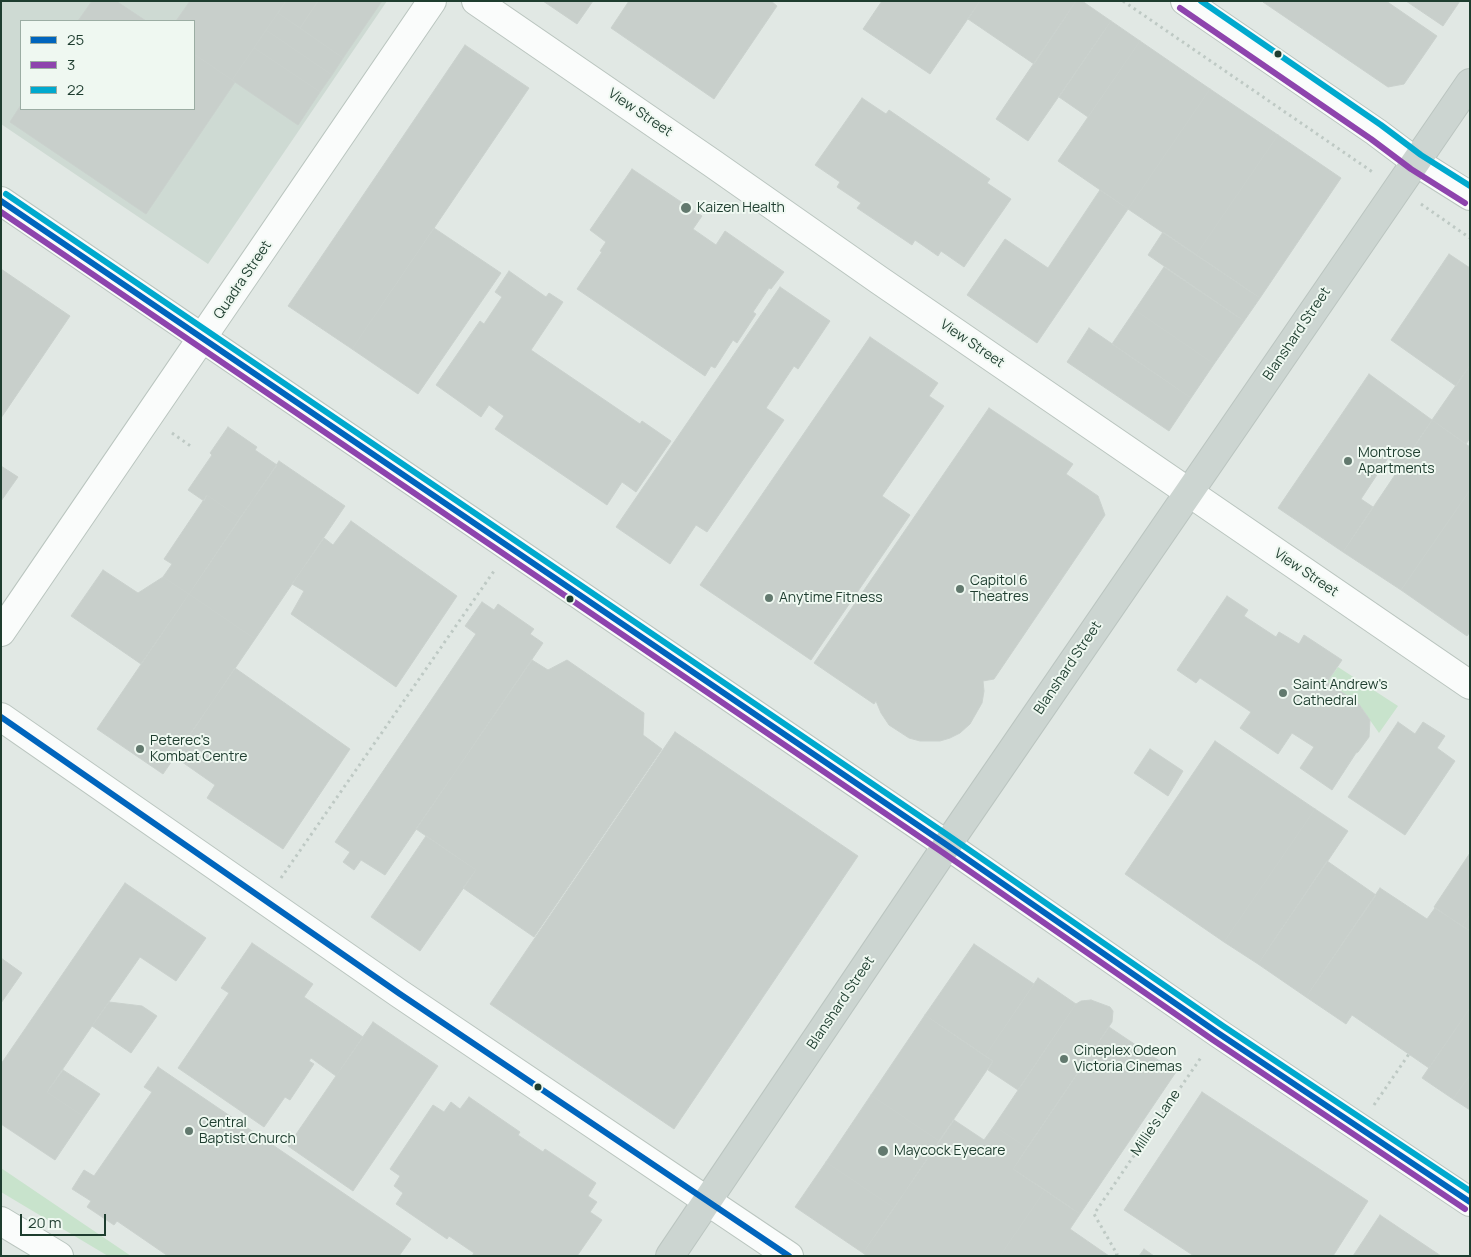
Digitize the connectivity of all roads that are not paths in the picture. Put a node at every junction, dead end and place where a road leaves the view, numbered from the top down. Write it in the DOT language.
graph roads {
  1 [pos="432,1"];
  2 [pos="476,1"];
  3 [pos="1185,1"];
  4 [pos="1470,83"];
  5 [pos="1416,162"];
  6 [pos="1470,196"];
  7 [pos="1,201"];
  8 [pos="203,338"];
  9 [pos="1188,493"];
  10 [pos="1,632"];
  11 [pos="1470,685"];
  12 [pos="1,717"];
  13 [pos="947,845"];
  14 [pos="708,1201"];
  15 [pos="1470,1202"];
  16 [pos="1,1220"];
  17 [pos="59,1256"];
  18 [pos="670,1256"];
  19 [pos="789,1256"];
  1 -- 8 [label="main road, Quadra Street"];
  2 -- 9 [label="main road, View Street"];
  3 -- 5 [label="main road"];
  4 -- 5 [label="main road, Blanshard Street"];
  5 -- 6 [label="main road"];
  5 -- 9 [label="main road, Blanshard Street"];
  7 -- 8 [label="main road"];
  8 -- 10 [label="main road, Quadra Street"];
  8 -- 13 [label="main road"];
  9 -- 11 [label="main road, View Street"];
  9 -- 13 [label="main road, Blanshard Street"];
  12 -- 14 [label="main road"];
  13 -- 14 [label="main road, Blanshard Street"];
  13 -- 15 [label="main road"];
  14 -- 18 [label="main road, Blanshard Street"];
  14 -- 19 [label="main road"];
  16 -- 17 [label="main road"];
}
